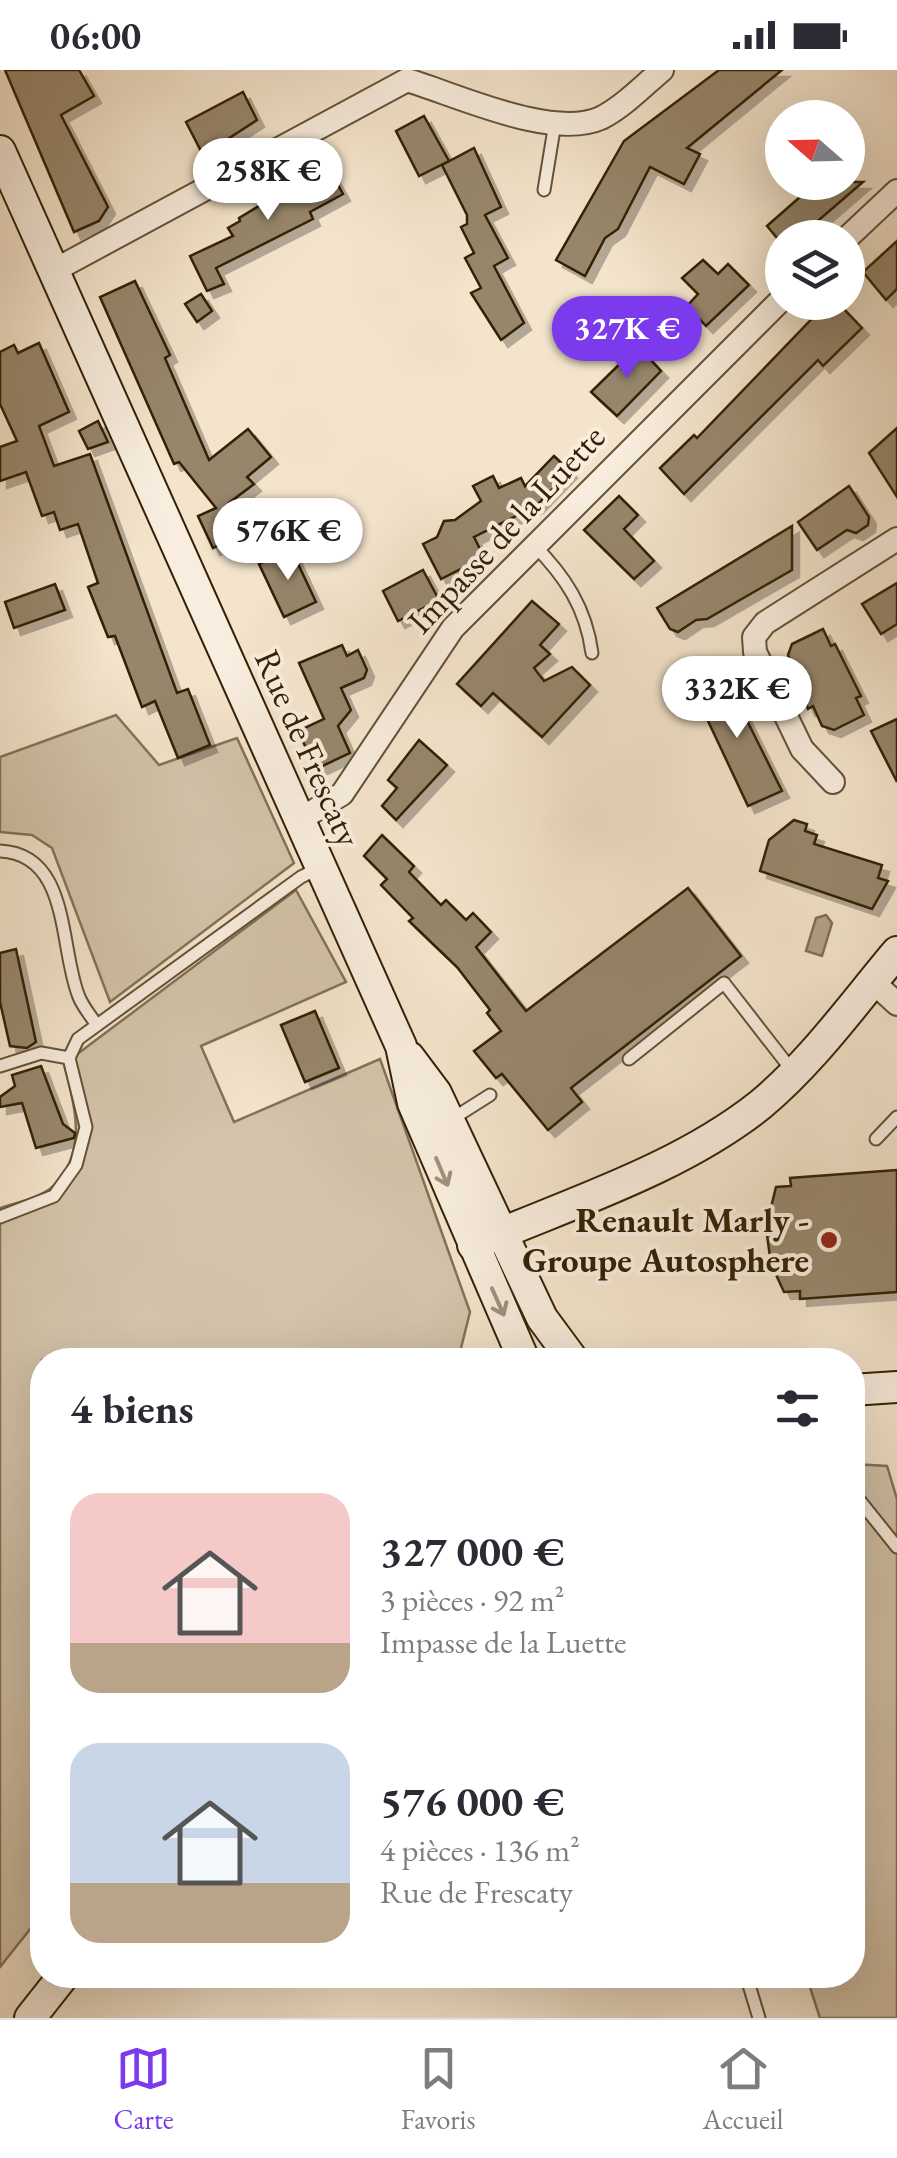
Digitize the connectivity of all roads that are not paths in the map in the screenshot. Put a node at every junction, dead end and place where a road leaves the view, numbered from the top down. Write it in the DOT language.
graph roads {
  1 [pos="662,70"];
  2 [pos="408,75"];
  3 [pos="555,124"];
  4 [pos="0,151"];
  5 [pos="544,190"];
  6 [pos="897,191"];
  7 [pos="865,221"];
  8 [pos="53,270"];
  9 [pos="765,316"];
  10 [pos="897,539"];
  11 [pos="532,544"];
  12 [pos="592,653"];
  13 [pos="833,782"];
  14 [pos="300,820"];
  15 [pos="0,851"];
  16 [pos="321,867"];
  17 [pos="897,952"];
  18 [pos="872,981"];
  19 [pos="897,1004"];
  20 [pos="96,1024"];
  21 [pos="69,1058"];
  22 [pos="629,1058"];
  23 [pos="0,1066"];
  24 [pos="794,1072"];
  25 [pos="490,1095"];
  26 [pos="897,1117"];
  27 [pos="437,1127"];
  28 [pos="876,1138"];
  29 [pos="0,1218"];
  30 [pos="487,1239"];
  31 [pos="520,1348"];
  32 [pos="564,1348"];
  33 [pos="897,1387"];
  34 [pos="865,1389"];
  35 [pos="865,1506"];
  36 [pos="897,1547"];
  37 [pos="54,1988"];
  38 [pos="750,1988"];
  39 [pos="30,2018"];
  40 [pos="759,2018"];
  1 -- 3 [label="street"];
  2 -- 3 [label="street"];
  2 -- 8 [label="street"];
  3 -- 5 [label="lane"];
  4 -- 8 [label="street, Rue de Frescaty"];
  6 -- 7 [label="street"];
  8 -- 14 [label="street, Rue de Frescaty"];
  9 -- 11 [label="street, Impasse de la Luette"];
  10 -- 13 [label="street"];
  11 -- 12 [label="lane"];
  11 -- 14 [label="street, Impasse de la Luette"];
  14 -- 16 [label="street, Rue de Frescaty"];
  15 -- 20 [label="lane"];
  16 -- 20 [label="lane"];
  16 -- 27 [label="street, Rue de Frescaty"];
  17 -- 18 [label="street"];
  18 -- 19 [label="street"];
  18 -- 24 [label="street"];
  20 -- 21 [label="lane"];
  21 -- 23 [label="lane"];
  21 -- 29 [label="lane"];
  22 -- 24 [label="lane"];
  24 -- 30 [label="street"];
  25 -- 27 [label="lane"];
  26 -- 28 [label="lane"];
  27 -- 30 [label="street, Rue de Frescaty"];
  30 -- 31 [label="street, Rue de Frescaty, one-way"];
  30 -- 32 [label="street, Rue de Frescaty"];
  33 -- 34 [label="street"];
  35 -- 36 [label="lane"];
  37 -- 39 [label="street"];
  38 -- 40 [label="lane"];
}
